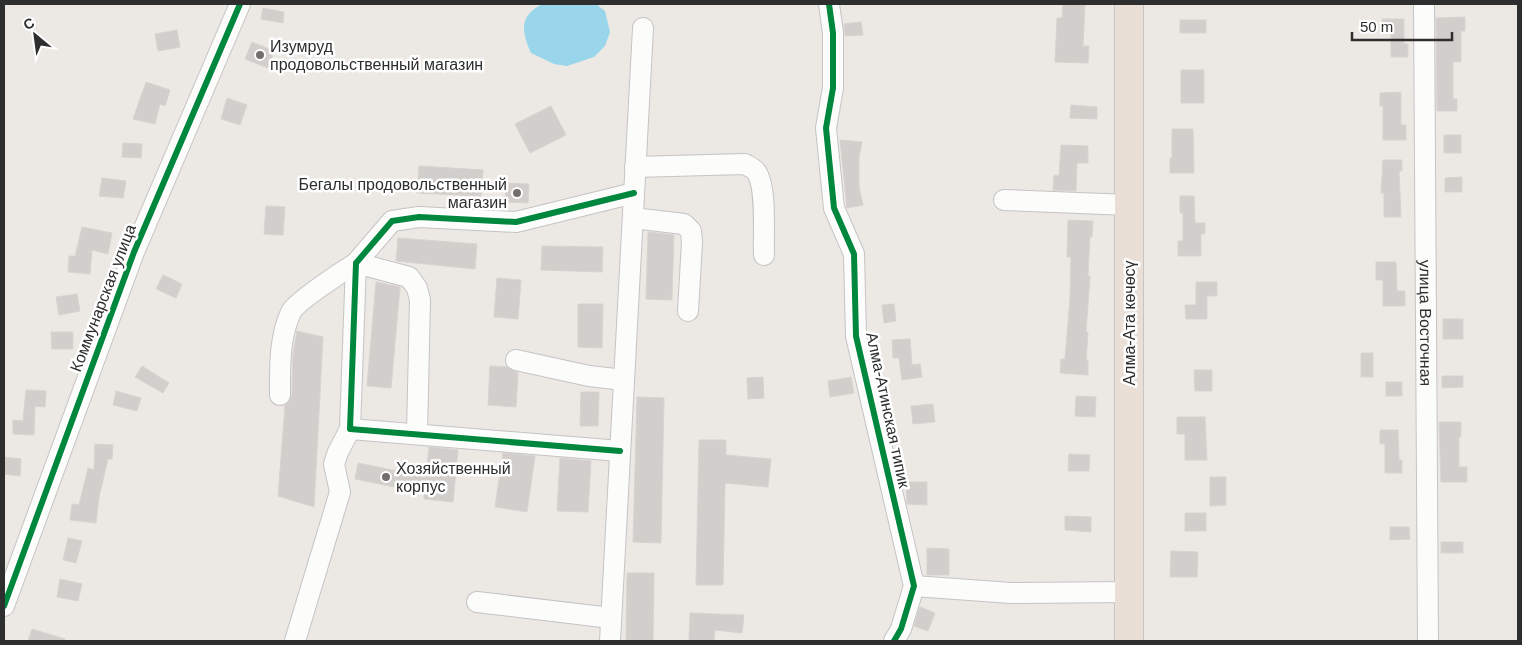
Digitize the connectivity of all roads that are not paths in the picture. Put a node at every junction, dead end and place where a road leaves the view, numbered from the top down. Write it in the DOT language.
graph roads {
  1 [pos="240,4"];
  2 [pos="829,4"];
  3 [pos="1129,4"];
  4 [pos="1424,4"];
  5 [pos="643,28"];
  6 [pos="635,167"];
  7 [pos="634,193"];
  8 [pos="1004,200"];
  9 [pos="1129,205"];
  10 [pos="633,218"];
  11 [pos="764,255"];
  12 [pos="356,264"];
  13 [pos="688,312"];
  14 [pos="516,360"];
  15 [pos="624,380"];
  16 [pos="280,395"];
  17 [pos="350,429"];
  18 [pos="417,434"];
  19 [pos="620,451"];
  20 [pos="914,586"];
  21 [pos="1128,592"];
  22 [pos="477,602"];
  23 [pos="4,606"];
  24 [pos="611,618"];
  25 [pos="295,641"];
  26 [pos="610,641"];
  27 [pos="894,641"];
  28 [pos="1129,641"];
  29 [pos="1428,641"];
  1 -- 23 [label="street, Коммунарская улица"];
  2 -- 20 [label="street, Алма-Атинская типик"];
  3 -- 9 [label="highway, Алма-Ата көчөсү"];
  4 -- 29 [label="street, улица Восточная"];
  5 -- 6 [label="street"];
  6 -- 7 [label="street"];
  6 -- 11 [label="street"];
  7 -- 10 [label="street"];
  7 -- 12 [label="street"];
  8 -- 9 [label="street"];
  9 -- 21 [label="highway, Алма-Ата көчөсү"];
  10 -- 13 [label="street"];
  10 -- 15 [label="street"];
  12 -- 16 [label="street"];
  12 -- 17 [label="street"];
  12 -- 18 [label="street"];
  14 -- 15 [label="street"];
  15 -- 19 [label="street"];
  17 -- 18 [label="street"];
  17 -- 25 [label="street"];
  18 -- 19 [label="street"];
  19 -- 24 [label="street"];
  20 -- 21 [label="street"];
  20 -- 27 [label="street, Алма-Атинская типик"];
  21 -- 28 [label="highway, Алма-Ата көчөсү"];
  22 -- 24 [label="street"];
  24 -- 26 [label="street"];
}
